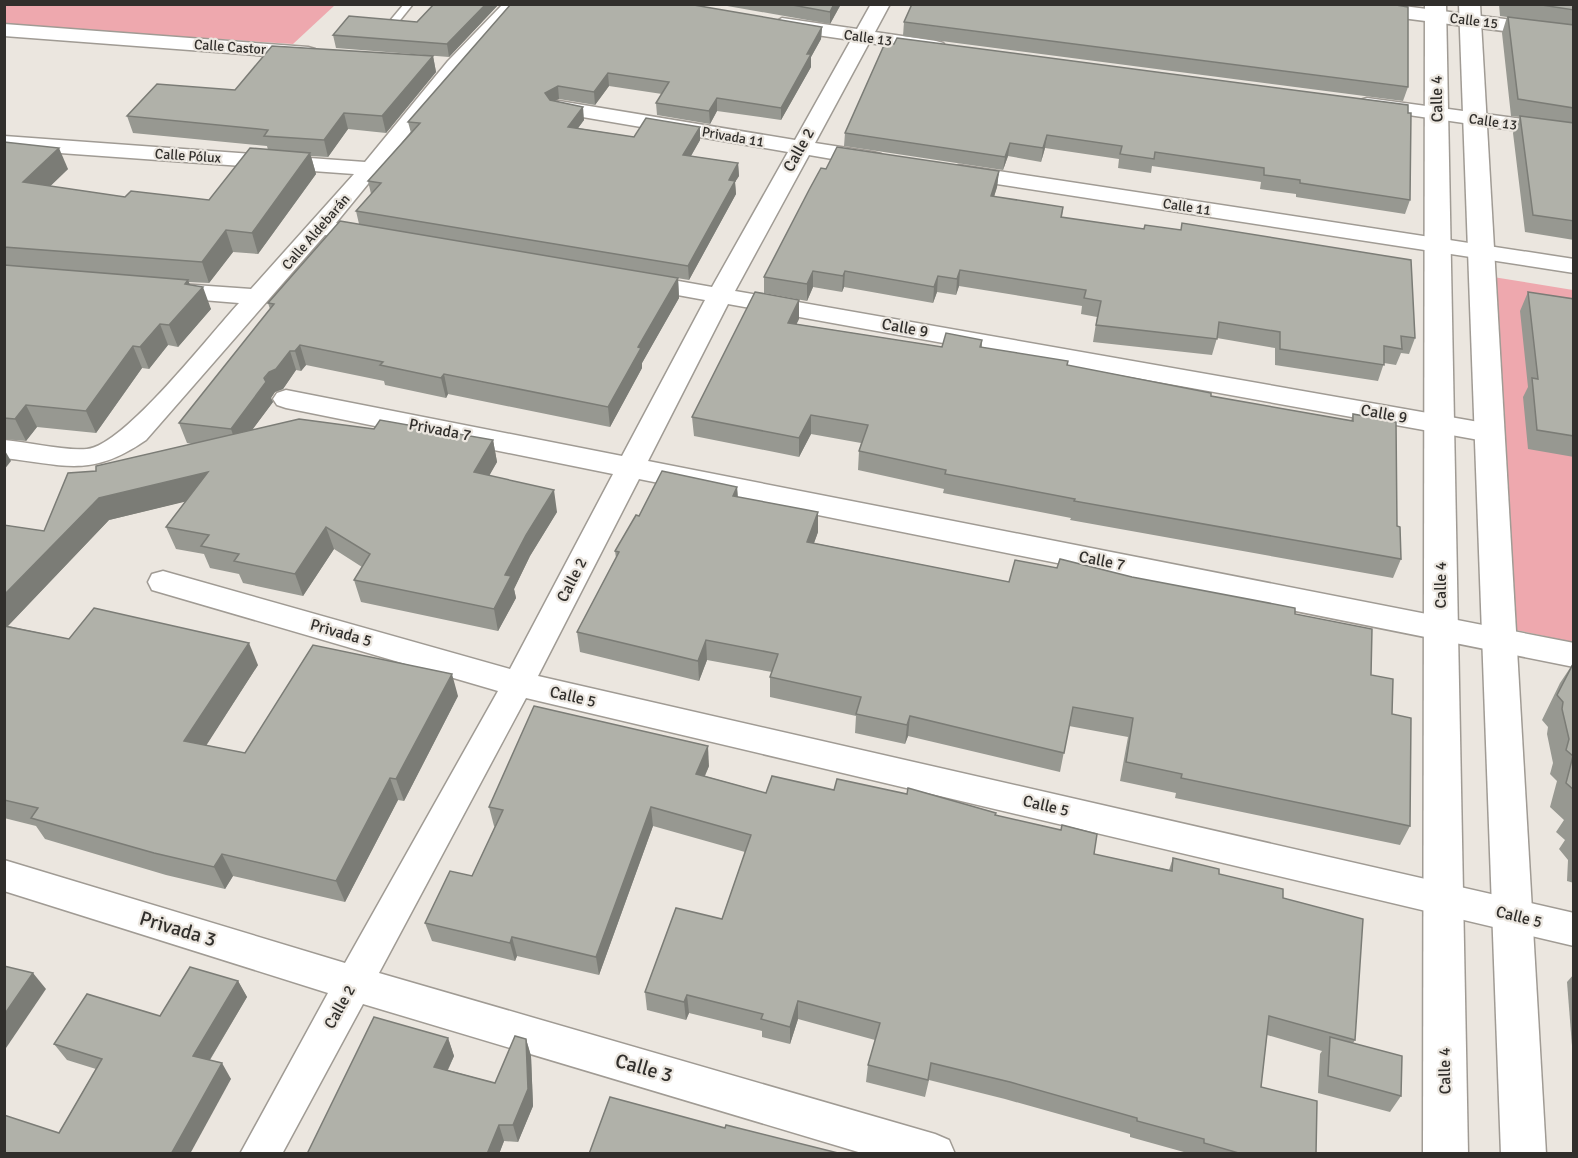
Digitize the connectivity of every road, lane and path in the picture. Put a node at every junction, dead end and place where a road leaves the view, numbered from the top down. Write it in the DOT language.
graph roads {
  1 [pos="409,4"];
  2 [pos="514,4"];
  3 [pos="881,4"];
  4 [pos="1339,4"];
  5 [pos="1436,11"];
  6 [pos="1470,13"];
  7 [pos="757,20"];
  8 [pos="394,22"];
  9 [pos="4,30"];
  10 [pos="1574,34"];
  11 [pos="863,38"];
  12 [pos="957,50"];
  13 [pos="324,55"];
  14 [pos="1343,101"];
  15 [pos="559,107"];
  16 [pos="1437,114"];
  17 [pos="1475,119"];
  18 [pos="1574,133"];
  19 [pos="4,142"];
  20 [pos="801,148"];
  21 [pos="895,162"];
  22 [pos="371,169"];
  23 [pos="942,169"];
  24 [pos="320,227"];
  25 [pos="391,239"];
  26 [pos="1438,245"];
  27 [pos="1481,251"];
  28 [pos="1574,266"];
  29 [pos="615,277"];
  30 [pos="143,288"];
  31 [pos="720,295"];
  32 [pos="259,297"];
  33 [pos="286,399"];
  34 [pos="1439,424"];
  35 [pos="1490,433"];
  36 [pos="4,449"];
  37 [pos="630,468"];
  38 [pos="163,582"];
  39 [pos="1441,628"];
  40 [pos="1500,639"];
  41 [pos="1574,655"];
  42 [pos="518,684"];
  43 [pos="4,875"];
  44 [pos="1444,898"];
  45 [pos="1513,915"];
  46 [pos="1574,930"];
  47 [pos="352,983"];
  48 [pos="260,1154"];
  49 [pos="935,1154"];
  50 [pos="1446,1154"];
  51 [pos="1524,1154"];
  1 -- 8 [label="lane"];
  2 -- 22 [label="street, Calle Aldebarán"];
  3 -- 11 [label="street, Calle 2"];
  4 -- 5 [label="street, Calle 15"];
  5 -- 6 [label="street, Calle 15"];
  5 -- 16 [label="street, Calle 4"];
  6 -- 10 [label="street, Calle 15"];
  6 -- 17 [label="street"];
  7 -- 11 [label="street, Calle 13"];
  9 -- 13 [label="street, Calle Castor"];
  11 -- 12 [label="street, Calle 13"];
  11 -- 20 [label="street, Calle 2"];
  14 -- 16 [label="street, Calle 13"];
  15 -- 20 [label="street, Privada 11"];
  16 -- 17 [label="street, Calle 13"];
  16 -- 26 [label="street, Calle 4"];
  17 -- 18 [label="street, Calle 13"];
  17 -- 27 [label="street"];
  19 -- 22 [label="street, Calle Pólux"];
  20 -- 21 [label="street"];
  20 -- 31 [label="street, Calle 2"];
  22 -- 24 [label="street, Calle Aldebarán"];
  23 -- 26 [label="street, Calle 11"];
  24 -- 25 [label="street"];
  24 -- 32 [label="street, Calle Aldebarán"];
  26 -- 27 [label="street, Calle 11"];
  26 -- 34 [label="street, Calle 4"];
  27 -- 28 [label="street, Calle 11"];
  27 -- 35 [label="street"];
  29 -- 31 [label="street, Calle 9"];
  30 -- 32 [label="street"];
  31 -- 34 [label="street, Calle 9"];
  31 -- 37 [label="street, Calle 2"];
  32 -- 36 [label="street, Calle Aldebarán"];
  33 -- 37 [label="street, Privada 7"];
  34 -- 35 [label="street, Calle 9"];
  34 -- 39 [label="street, Calle 4"];
  35 -- 40 [label="street"];
  37 -- 39 [label="street, Calle 7"];
  37 -- 42 [label="street, Calle 2"];
  38 -- 42 [label="street, Privada 5"];
  39 -- 40 [label="street, Calle 7"];
  39 -- 44 [label="street, Calle 4"];
  40 -- 41 [label="street, Calle 7"];
  40 -- 45 [label="street"];
  42 -- 44 [label="street, Calle 5"];
  42 -- 47 [label="street, Calle 2"];
  43 -- 47 [label="street, Privada 3"];
  44 -- 45 [label="street, Calle 5"];
  44 -- 50 [label="street, Calle 4"];
  45 -- 46 [label="street, Calle 5"];
  45 -- 51 [label="street"];
  47 -- 48 [label="street, Calle 2"];
  47 -- 49 [label="street, Calle 3"];
}
